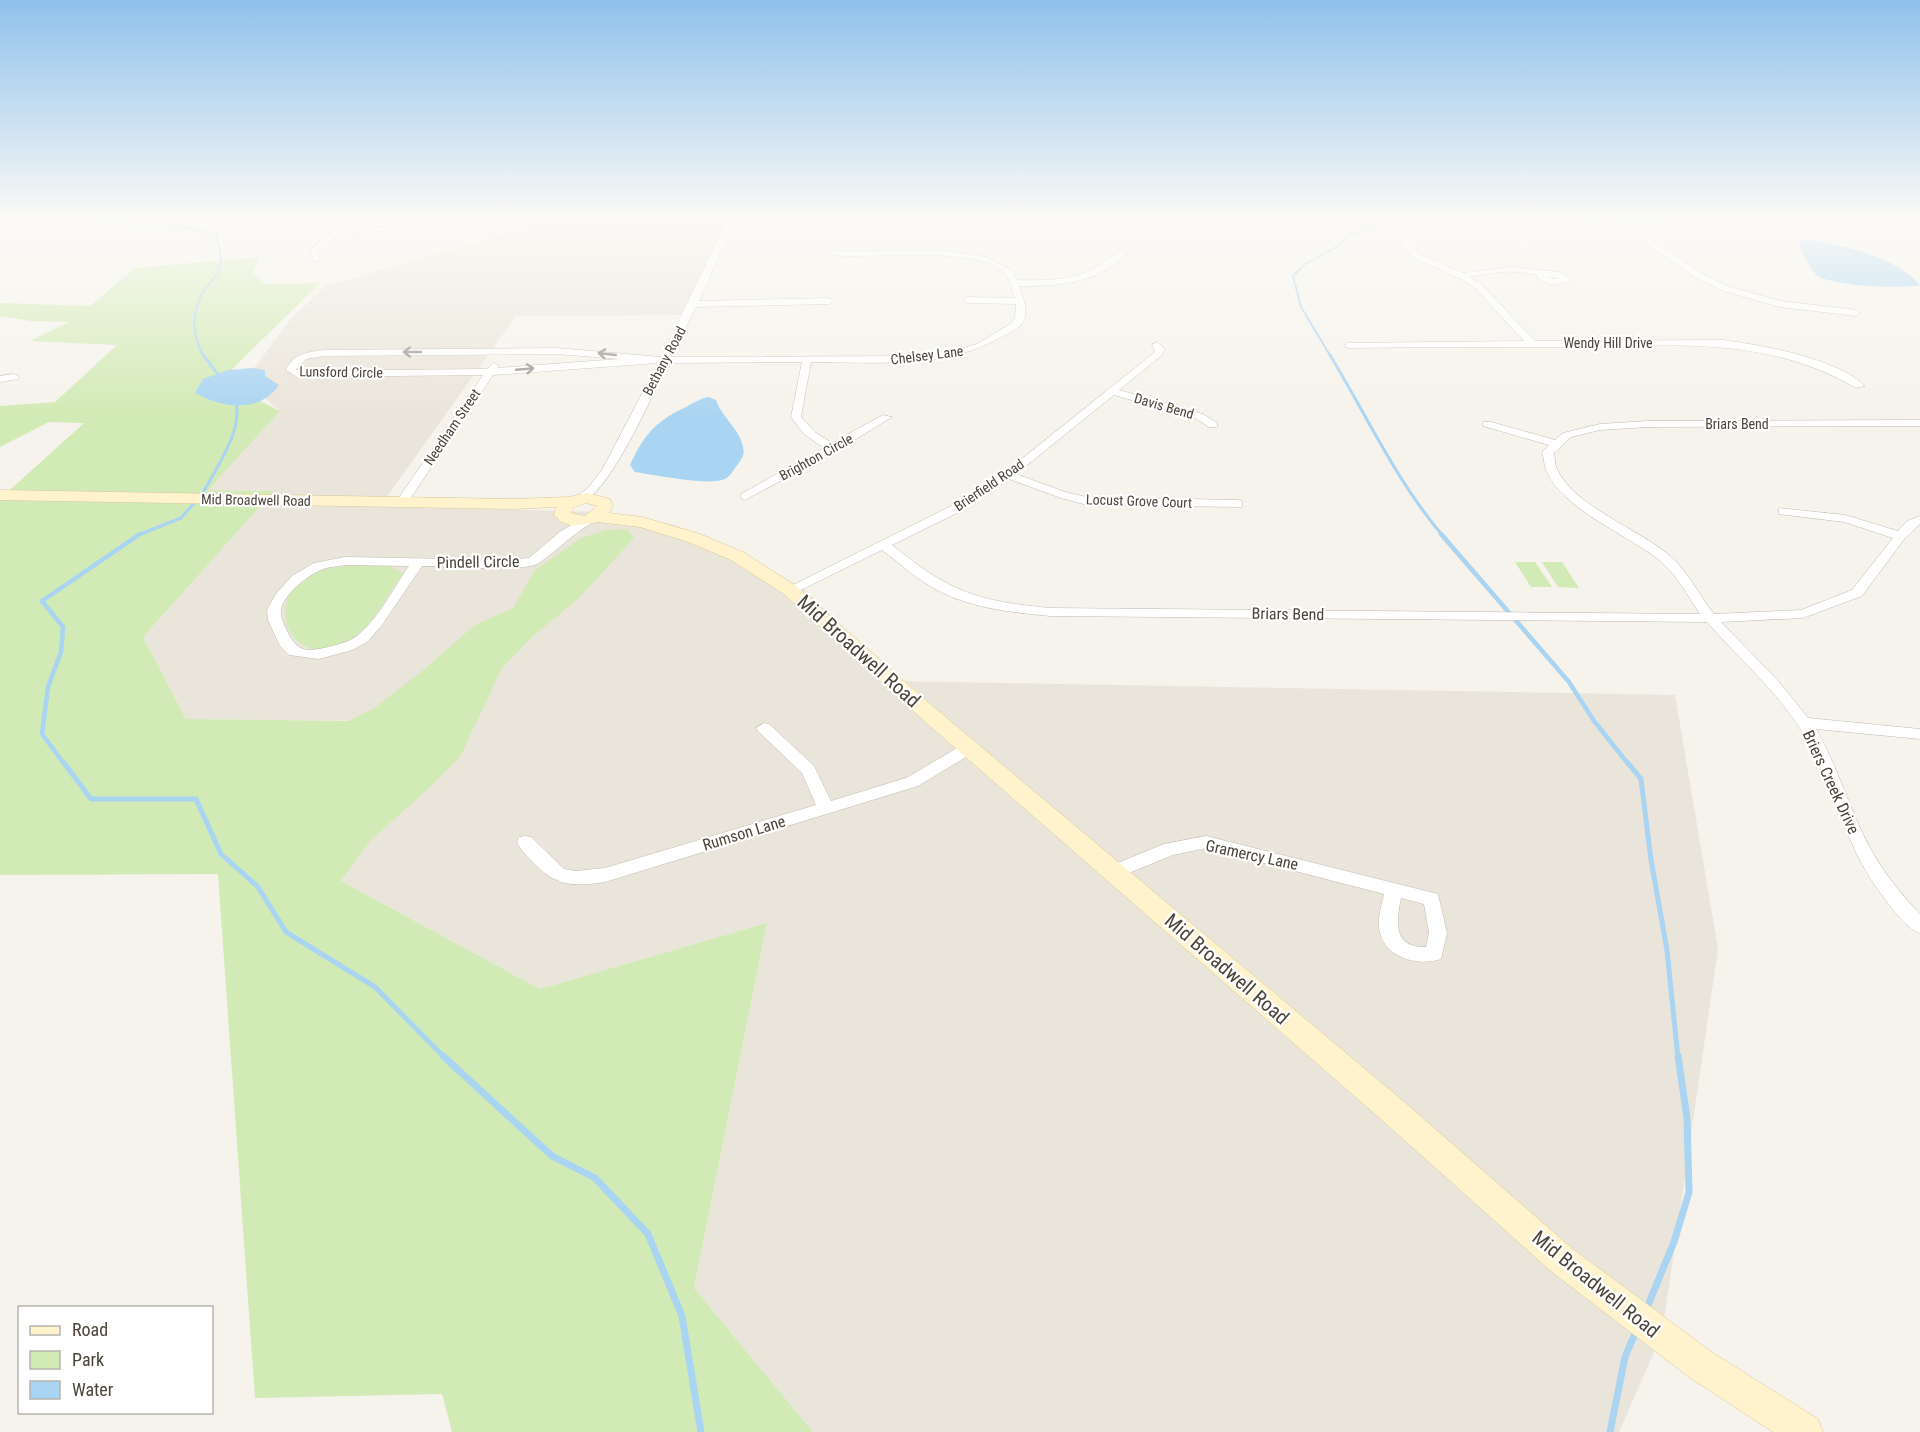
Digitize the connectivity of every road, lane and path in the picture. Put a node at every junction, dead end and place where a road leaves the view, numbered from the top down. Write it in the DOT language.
graph roads {
  1 [pos="703,283"];
  2 [pos="1015,283"];
  3 [pos="1050,283"];
  4 [pos="1473,283"];
  5 [pos="1714,283"];
  6 [pos="967,300"];
  7 [pos="829,301"];
  8 [pos="1020,301"];
  9 [pos="694,304"];
  10 [pos="1856,313"];
  11 [pos="1532,344"];
  12 [pos="1156,345"];
  13 [pos="1348,345"];
  14 [pos="503,352"];
  15 [pos="665,360"];
  16 [pos="807,360"];
  17 [pos="490,372"];
  18 [pos="14,377"];
  19 [pos="0,379"];
  20 [pos="1860,387"];
  21 [pos="1112,391"];
  22 [pos="888,417"];
  23 [pos="1920,423"];
  24 [pos="1486,424"];
  25 [pos="1213,425"];
  26 [pos="1557,444"];
  27 [pos="834,448"];
  28 [pos="607,471"];
  29 [pos="1008,475"];
  30 [pos="0,495"];
  31 [pos="745,496"];
  32 [pos="402,502"];
  33 [pos="1238,504"];
  34 [pos="1783,511"];
  35 [pos="597,512"];
  36 [pos="569,514"];
  37 [pos="1920,520"];
  38 [pos="1900,536"];
  39 [pos="883,544"];
  40 [pos="418,562"];
  41 [pos="790,590"];
  42 [pos="1710,618"];
  43 [pos="1804,723"];
  44 [pos="764,728"];
  45 [pos="1920,734"];
  46 [pos="969,748"];
  47 [pos="826,808"];
  48 [pos="525,842"];
  49 [pos="1114,872"];
  50 [pos="1393,889"];
  51 [pos="1920,926"];
  52 [pos="1805,1432"];
  1 -- 9 [label="street, Bethany Road"];
  2 -- 3 [label="street"];
  2 -- 8 [label="street"];
  4 -- 11 [label="street"];
  5 -- 10 [label="street"];
  6 -- 8 [label="street"];
  7 -- 9 [label="street"];
  8 -- 16 [label="street, Chelsey Lane"];
  9 -- 15 [label="street, Bethany Road"];
  11 -- 13 [label="street, Wendy Hill Drive"];
  11 -- 20 [label="street, Wendy Hill Drive"];
  12 -- 21 [label="street, Brierfield Road"];
  15 -- 14 [label="street, Lunsford Circle, one-way"];
  14 -- 17 [label="street, Needham Street"];
  14 -- 17 [label="street, Lunsford Circle, one-way"];
  15 -- 16 [label="street, Chelsey Lane"];
  17 -- 15 [label="street, Lunsford Circle, one-way"];
  15 -- 28 [label="street, Bethany Road"];
  16 -- 27 [label="street"];
  17 -- 32 [label="street, Needham Street"];
  18 -- 19 [label="street"];
  21 -- 25 [label="street, Davis Bend"];
  21 -- 29 [label="street, Brierfield Road"];
  22 -- 27 [label="street, Brighton Circle"];
  23 -- 26 [label="street, Briars Bend"];
  24 -- 26 [label="street"];
  26 -- 42 [label="street"];
  27 -- 31 [label="street, Brighton Circle"];
  28 -- 35 [label="street, Bethany Road"];
  28 -- 36 [label="street, Bethany Road"];
  29 -- 33 [label="street, Locust Grove Court"];
  29 -- 39 [label="street, Brierfield Road"];
  30 -- 32 [label="street, Mid Broadwell Road"];
  32 -- 36 [label="street, Mid Broadwell Road"];
  34 -- 38 [label="street"];
  35 -- 36 [label="street"];
  35 -- 36 [label="street"];
  35 -- 41 [label="street, Mid Broadwell Road"];
  36 -- 40 [label="street, Pindell Circle"];
  37 -- 38 [label="street, Briars Bend"];
  38 -- 42 [label="street, Briars Bend"];
  39 -- 41 [label="street, Brierfield Road"];
  39 -- 42 [label="street, Briars Bend"];
  40 -- 40 [label="street, Pindell Circle"];
  41 -- 46 [label="street, Mid Broadwell Road"];
  42 -- 43 [label="street, Briers Creek Drive"];
  43 -- 45 [label="street"];
  43 -- 51 [label="street, Briers Creek Drive"];
  44 -- 47 [label="street"];
  46 -- 47 [label="street, Rumson Lane"];
  46 -- 49 [label="street, Mid Broadwell Road"];
  47 -- 48 [label="street, Rumson Lane"];
  49 -- 50 [label="street, Gramercy Lane"];
  49 -- 52 [label="street, Mid Broadwell Road"];
}
